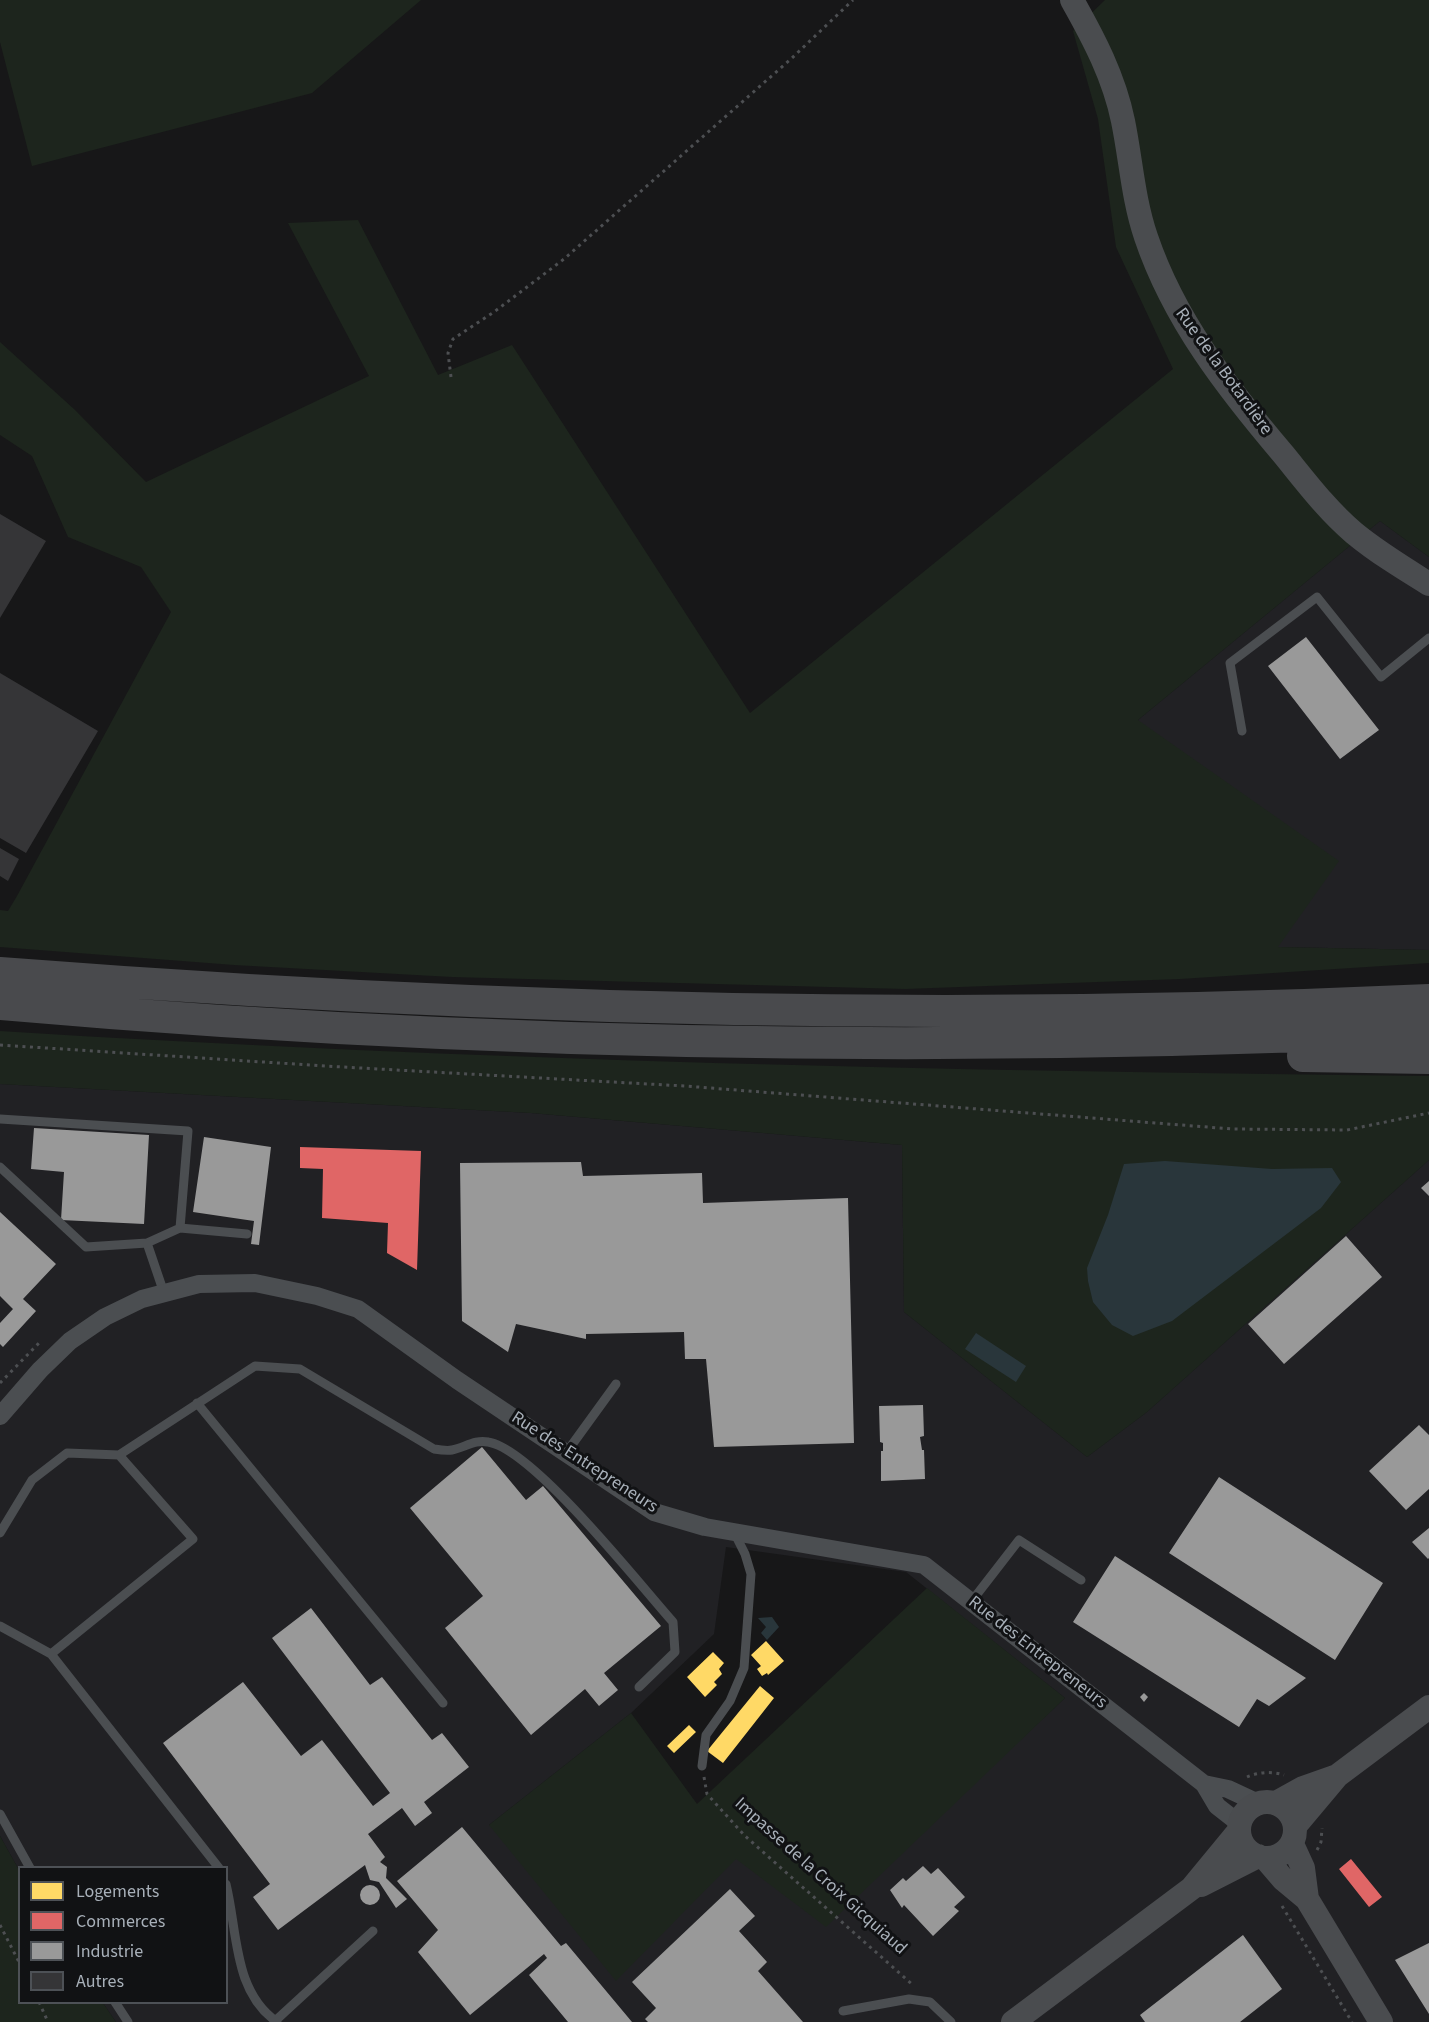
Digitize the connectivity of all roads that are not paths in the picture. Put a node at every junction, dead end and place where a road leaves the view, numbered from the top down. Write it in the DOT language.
graph roads {
  1 [pos="1072,0"];
  2 [pos="1429,584"];
  3 [pos="1429,638"];
  4 [pos="1242,731"];
  5 [pos="0,973"];
  6 [pos="1421,995"];
  7 [pos="0,1004"];
  8 [pos="1429,1031"];
  9 [pos="1245,1038"];
  10 [pos="1429,1058"];
  11 [pos="0,1119"];
  12 [pos="0,1167"];
  13 [pos="180,1228"];
  14 [pos="247,1234"];
  15 [pos="147,1243"];
  16 [pos="164,1293"];
  17 [pos="616,1384"];
  18 [pos="197,1403"];
  19 [pos="0,1416"];
  20 [pos="566,1452"];
  21 [pos="119,1455"];
  22 [pos="734,1532"];
  23 [pos="0,1533"];
  24 [pos="1081,1580"];
  25 [pos="971,1602"];
  26 [pos="0,1626"];
  27 [pos="51,1654"];
  28 [pos="639,1687"];
  29 [pos="443,1703"];
  30 [pos="1429,1707"];
  31 [pos="702,1766"];
  32 [pos="1204,1784"];
  33 [pos="1309,1795"];
  34 [pos="1267,1803"];
  35 [pos="0,1814"];
  36 [pos="1239,1827"];
  37 [pos="1293,1835"];
  38 [pos="1261,1857"];
  39 [pos="29,1866"];
  40 [pos="217,1866"];
  41 [pos="1286,1878"];
  42 [pos="1192,1888"];
  43 [pos="228,1895"];
  44 [pos="373,1931"];
  45 [pos="116,2004"];
  46 [pos="843,2011"];
  47 [pos="128,2022"];
  48 [pos="276,2022"];
  49 [pos="951,2022"];
  50 [pos="1013,2022"];
  51 [pos="1381,2022"];
  1 -- 2 [label="street, Rue de la Botardière"];
  3 -- 4 [label="lane"];
  5 -- 6 [label="highway"];
  7 -- 9 [label="highway"];
  8 -- 9 [label="highway"];
  9 -- 10 [label="highway"];
  11 -- 13 [label="lane"];
  12 -- 15 [label="lane"];
  13 -- 14 [label="lane"];
  13 -- 15 [label="lane"];
  15 -- 16 [label="lane"];
  16 -- 19 [label="street, Rue des Entrepreneurs"];
  16 -- 20 [label="street, Rue des Entrepreneurs"];
  17 -- 20 [label="lane"];
  18 -- 21 [label="lane"];
  18 -- 28 [label="lane"];
  18 -- 29 [label="lane"];
  20 -- 22 [label="street, Rue des Entrepreneurs"];
  21 -- 23 [label="lane"];
  21 -- 27 [label="lane"];
  22 -- 25 [label="street, Rue des Entrepreneurs"];
  22 -- 31 [label="lane"];
  24 -- 25 [label="lane"];
  25 -- 32 [label="street, Rue des Entrepreneurs"];
  26 -- 27 [label="lane"];
  27 -- 40 [label="lane"];
  30 -- 33 [label="street"];
  32 -- 34 [label="street, Rue des Entrepreneurs"];
  32 -- 36 [label="street, Rue des Entrepreneurs"];
  33 -- 34 [label="street"];
  33 -- 37 [label="street"];
  34 -- 36 [label="street"];
  34 -- 37 [label="street"];
  35 -- 39 [label="lane"];
  36 -- 38 [label="street"];
  36 -- 42 [label="street"];
  37 -- 38 [label="street"];
  37 -- 41 [label="street"];
  38 -- 41 [label="street"];
  38 -- 42 [label="street"];
  41 -- 51 [label="street"];
  42 -- 50 [label="street"];
  43 -- 48 [label="lane"];
  44 -- 48 [label="lane"];
  45 -- 47 [label="lane"];
  46 -- 49 [label="lane"];
}
